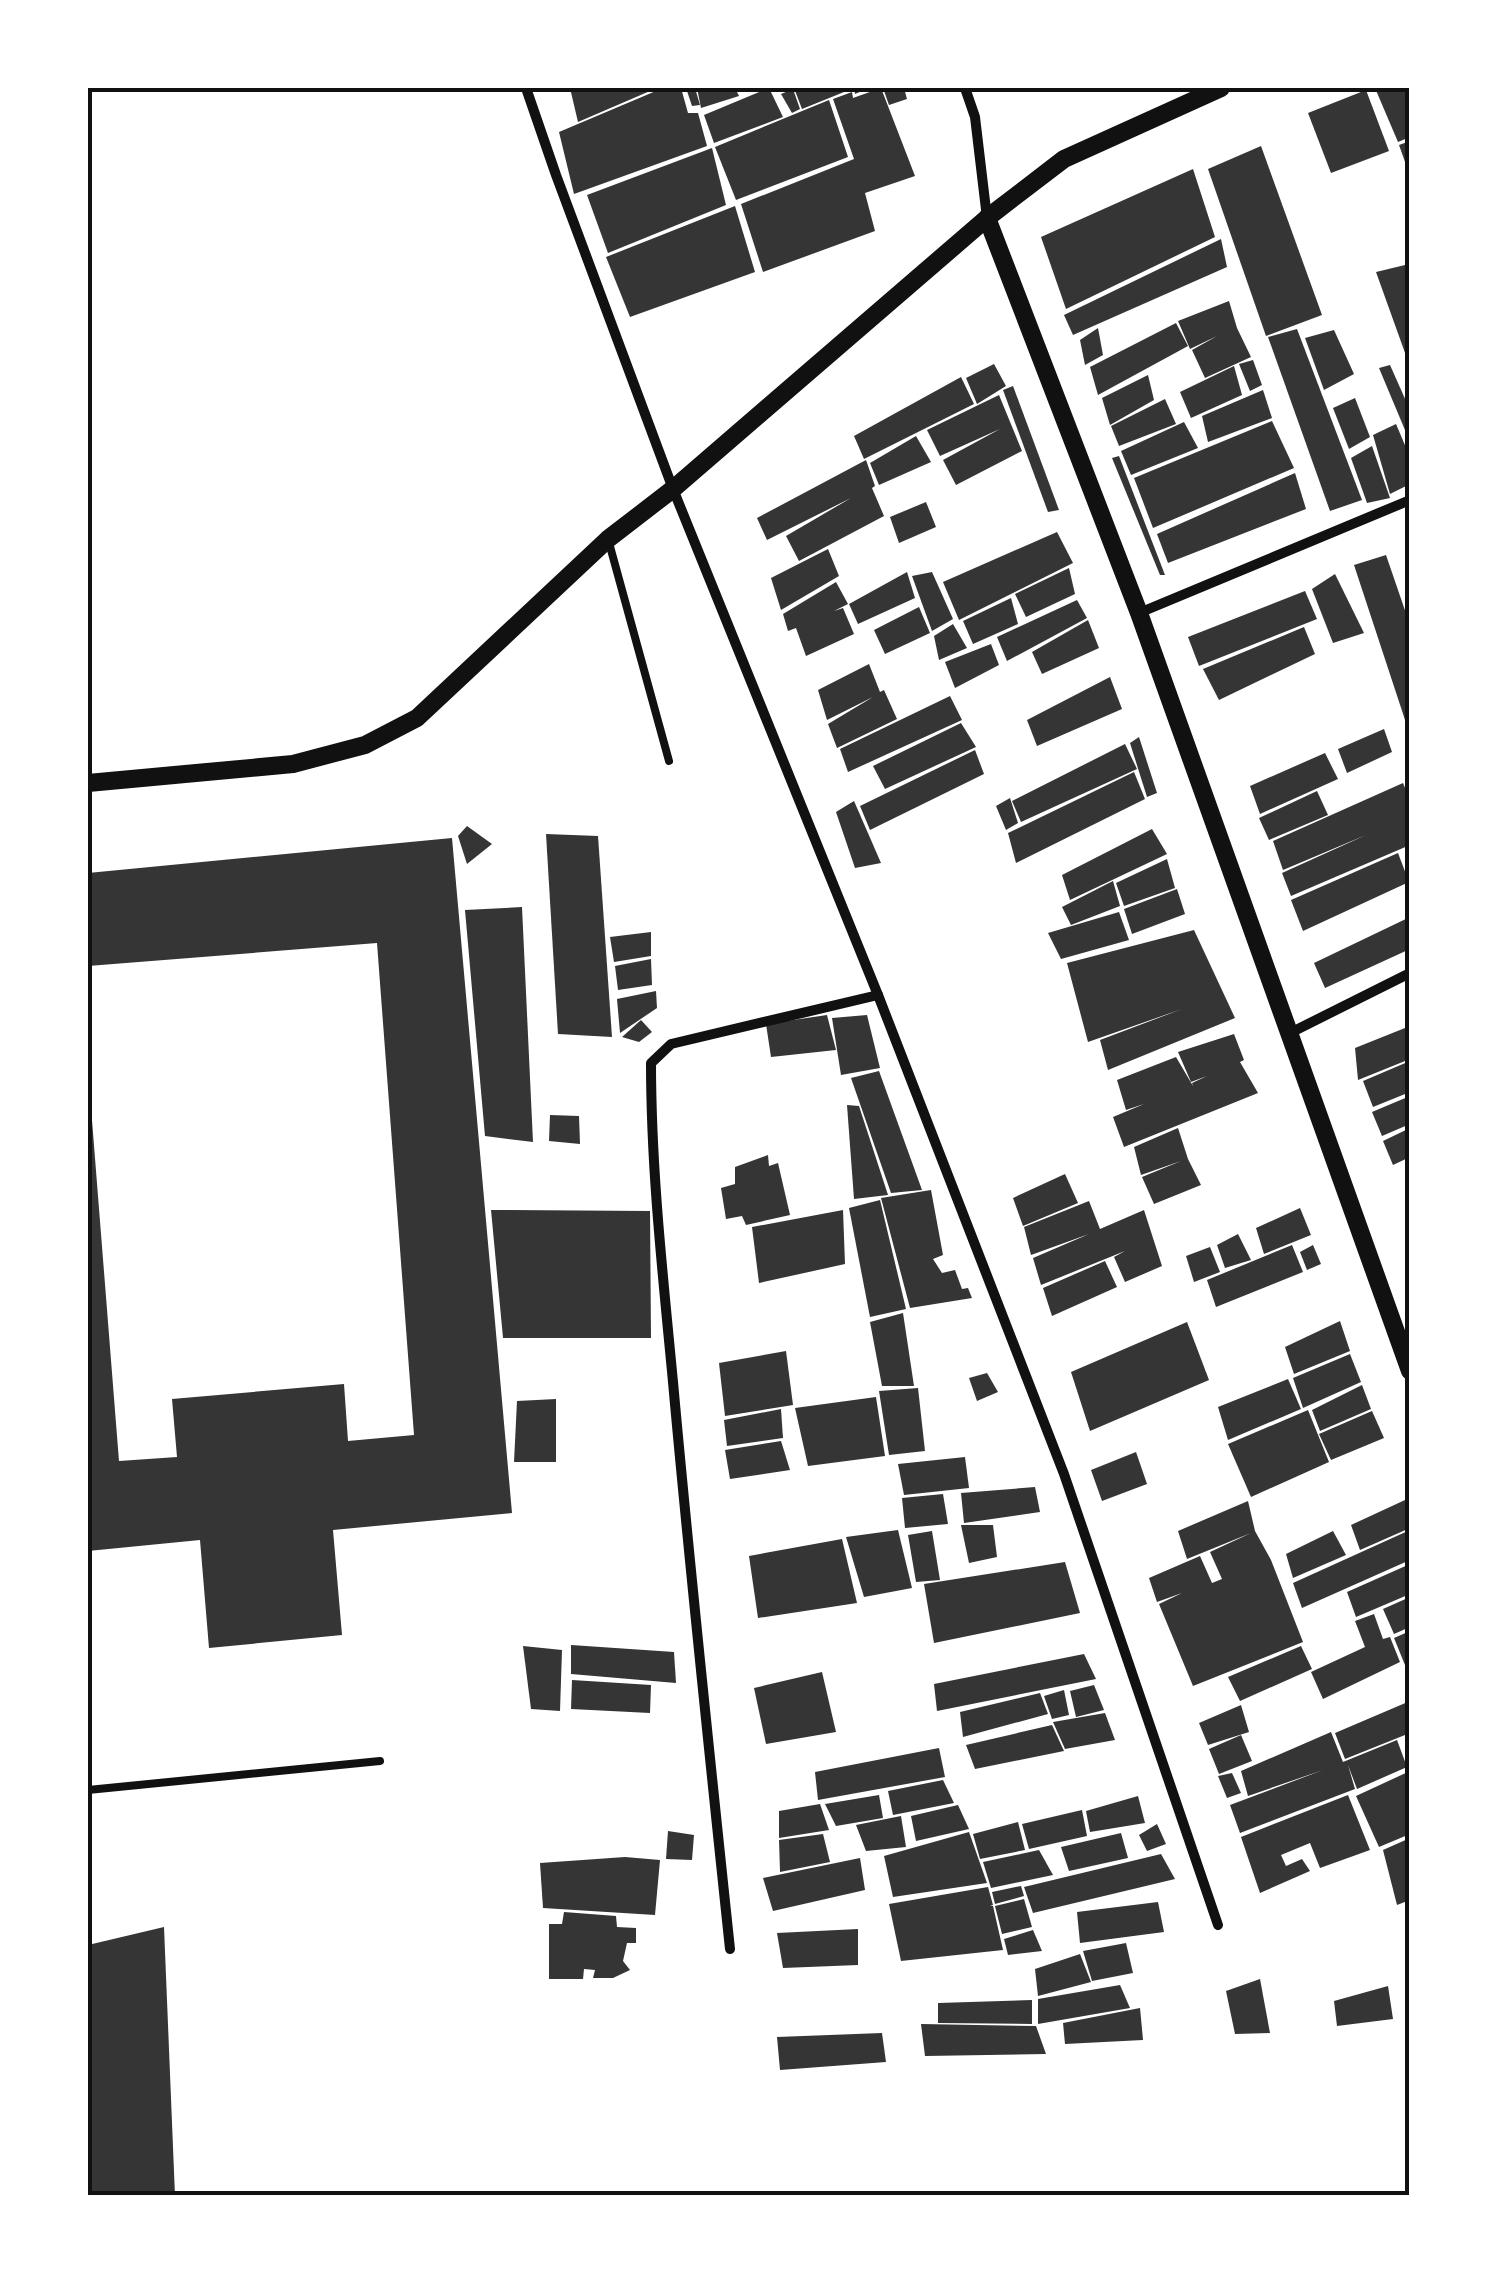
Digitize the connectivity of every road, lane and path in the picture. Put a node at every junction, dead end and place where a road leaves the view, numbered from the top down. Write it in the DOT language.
graph roads {
  1 [pos="526,88"];
  2 [pos="965,88"];
  3 [pos="1221,88"];
  4 [pos="987,218"];
  5 [pos="673,489"];
  6 [pos="1410,500"];
  7 [pos="608,540"];
  8 [pos="1139,613"];
  9 [pos="669,762"];
  10 [pos="88,783"];
  11 [pos="1410,973"];
  12 [pos="878,995"];
  13 [pos="1290,1033"];
  14 [pos="1410,1371"];
  15 [pos="380,1761"];
  16 [pos="88,1790"];
  17 [pos="1218,1925"];
  18 [pos="730,1949"];
  1 -- 5 [label="street"];
  2 -- 4 [label="street"];
  3 -- 4 [label="street"];
  4 -- 5 [label="street"];
  4 -- 8 [label="street"];
  5 -- 7 [label="street"];
  5 -- 12 [label="street"];
  6 -- 8 [label="street"];
  7 -- 9 [label="lane"];
  7 -- 10 [label="street"];
  8 -- 13 [label="street"];
  11 -- 13 [label="street"];
  12 -- 17 [label="street"];
  12 -- 18 [label="street"];
  13 -- 14 [label="street"];
  15 -- 16 [label="lane"];
}
